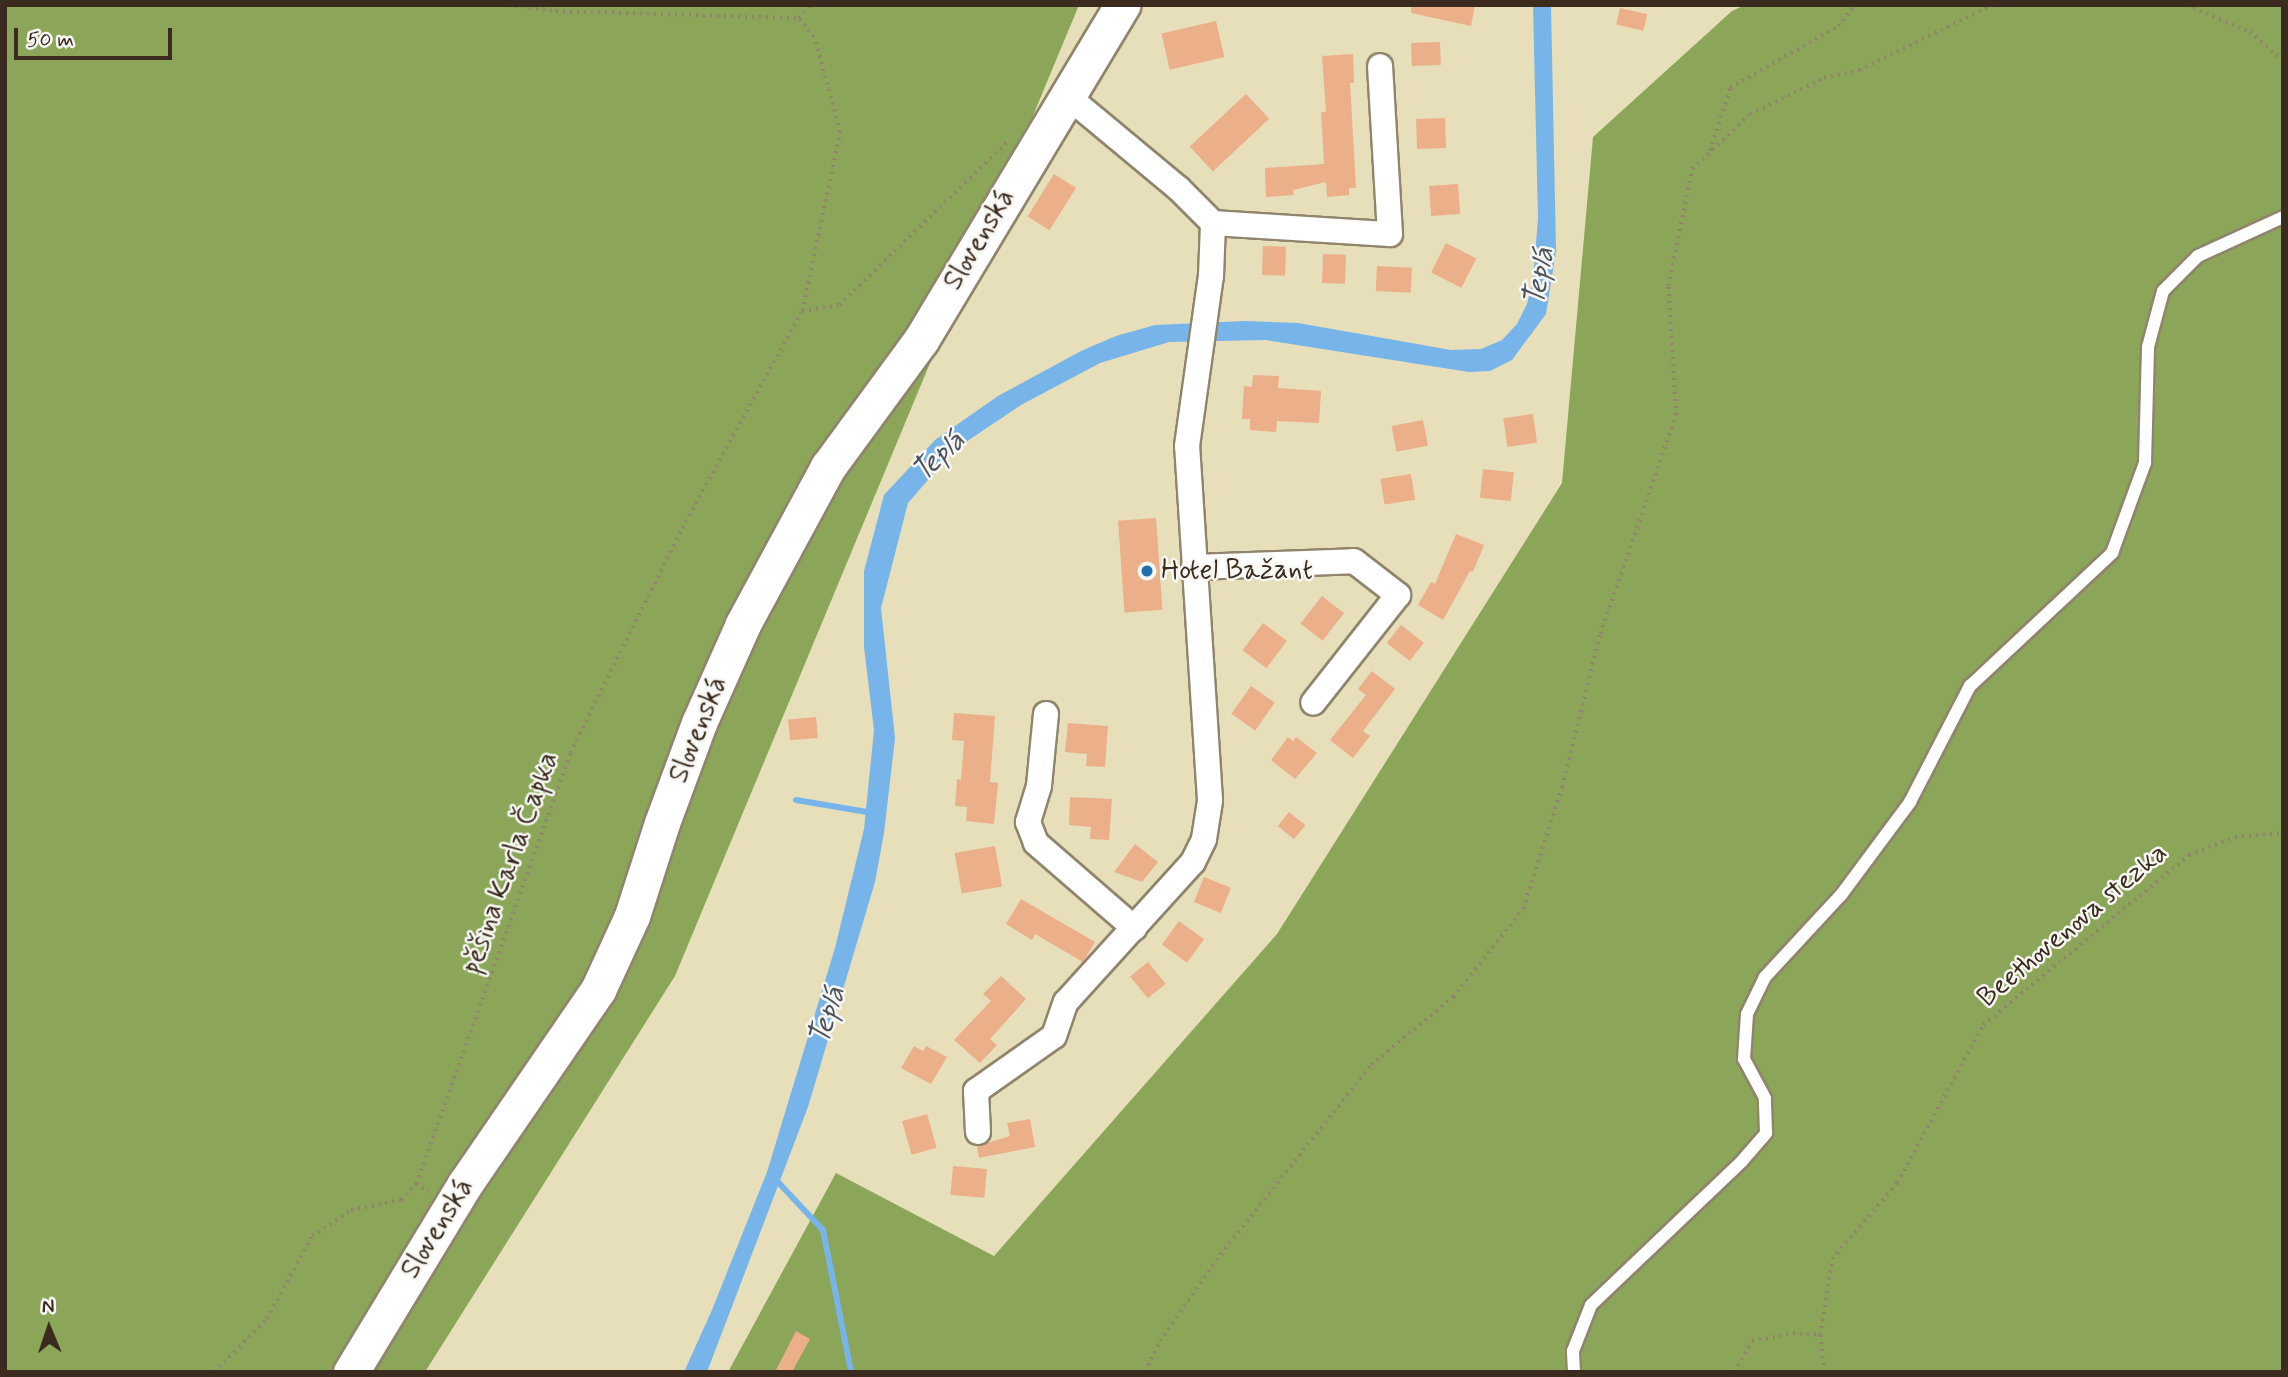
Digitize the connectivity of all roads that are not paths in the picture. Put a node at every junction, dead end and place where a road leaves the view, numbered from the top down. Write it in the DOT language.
graph roads {
  1 [pos="1122,5"];
  2 [pos="1380,66"];
  3 [pos="1067,96"];
  4 [pos="2283,217"];
  5 [pos="1213,223"];
  6 [pos="1194,567"];
  7 [pos="1313,703"];
  8 [pos="1046,714"];
  9 [pos="1134,928"];
  10 [pos="978,1132"];
  11 [pos="351,1372"];
  12 [pos="1574,1372"];
  1 -- 3 [label="street, Slovenská"];
  2 -- 5 [label="street"];
  3 -- 5 [label="street"];
  3 -- 11 [label="street, Slovenská"];
  4 -- 12 [label="lane"];
  5 -- 6 [label="street"];
  6 -- 7 [label="street"];
  6 -- 9 [label="street"];
  8 -- 9 [label="street"];
  9 -- 10 [label="street"];
}
